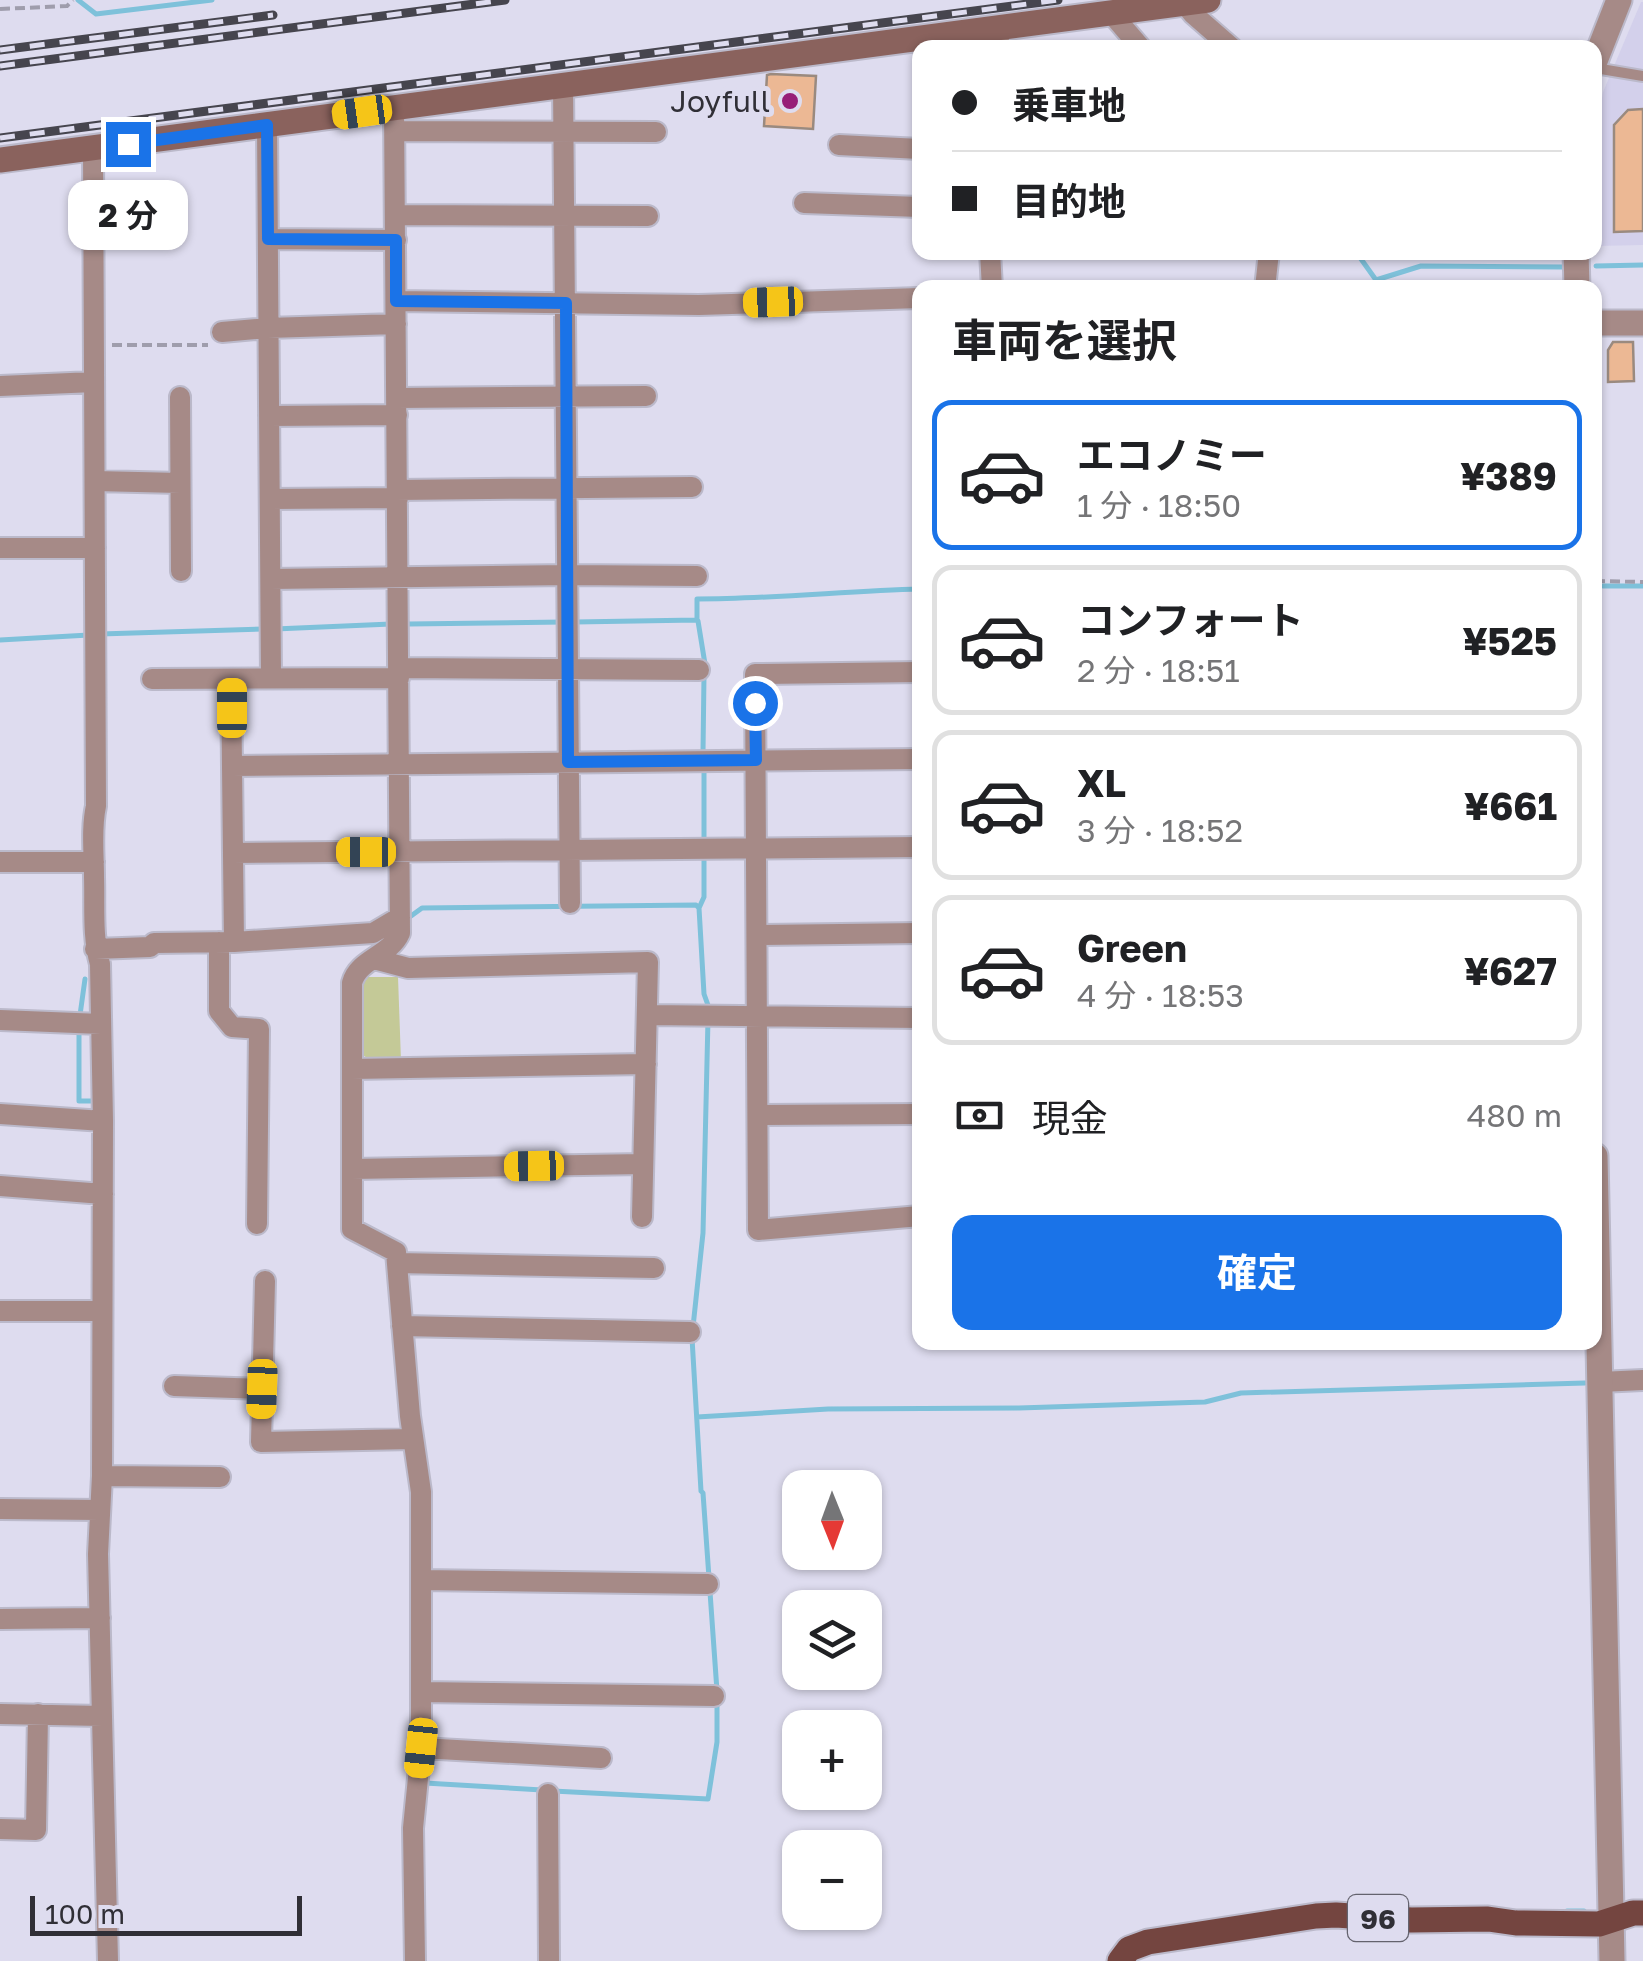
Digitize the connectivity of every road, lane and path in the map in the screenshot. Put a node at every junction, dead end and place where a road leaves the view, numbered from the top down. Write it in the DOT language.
graph roads {
  1 [pos="1619,0"];
  2 [pos="72,1"];
  3 [pos="1196,2"];
  4 [pos="0,9"];
  5 [pos="1111,13"];
  6 [pos="999,38"];
  7 [pos="1133,40"];
  8 [pos="1223,40"];
  9 [pos="1602,45"];
  10 [pos="912,47"];
  11 [pos="1602,66"];
  12 [pos="1643,76"];
  13 [pos="563,84"];
  14 [pos="395,119"];
  15 [pos="267,125"];
  16 [pos="563,131"];
  17 [pos="656,132"];
  18 [pos="840,145"];
  19 [pos="93,149"];
  20 [pos="912,149"];
  21 [pos="0,160"];
  22 [pos="804,202"];
  23 [pos="912,207"];
  24 [pos="396,214"];
  25 [pos="564,215"];
  26 [pos="648,216"];
  27 [pos="268,239"];
  28 [pos="396,240"];
  29 [pos="912,298"];
  30 [pos="396,301"];
  31 [pos="566,303"];
  32 [pos="1602,323"];
  33 [pos="1643,323"];
  34 [pos="396,324"];
  35 [pos="268,328"];
  36 [pos="222,332"];
  37 [pos="94,344"];
  38 [pos="94,382"];
  39 [pos="0,386"];
  40 [pos="566,396"];
  41 [pos="646,396"];
  42 [pos="180,397"];
  43 [pos="397,406"];
  44 [pos="269,416"];
  45 [pos="95,481"];
  46 [pos="180,482"];
  47 [pos="692,487"];
  48 [pos="567,488"];
  49 [pos="398,494"];
  50 [pos="270,499"];
  51 [pos="0,548"];
  52 [pos="95,548"];
  53 [pos="181,571"];
  54 [pos="568,575"];
  55 [pos="398,576"];
  56 [pos="697,576"];
  57 [pos="271,579"];
  58 [pos="1602,581"];
  59 [pos="1643,582"];
  60 [pos="568,670"];
  61 [pos="699,670"];
  62 [pos="912,672"];
  63 [pos="399,673"];
  64 [pos="271,678"];
  65 [pos="152,679"];
  66 [pos="231,679"];
  67 [pos="912,759"];
  68 [pos="756,760"];
  69 [pos="568,762"];
  70 [pos="400,764"];
  71 [pos="232,766"];
  72 [pos="912,847"];
  73 [pos="756,849"];
  74 [pos="400,851"];
  75 [pos="570,852"];
  76 [pos="233,853"];
  77 [pos="0,862"];
  78 [pos="94,862"];
  79 [pos="570,903"];
  80 [pos="400,917"];
  81 [pos="912,933"];
  82 [pos="758,935"];
  83 [pos="222,946"];
  84 [pos="96,949"];
  85 [pos="374,959"];
  86 [pos="648,1015"];
  87 [pos="758,1016"];
  88 [pos="912,1018"];
  89 [pos="0,1020"];
  90 [pos="87,1024"];
  91 [pos="646,1064"];
  92 [pos="352,1070"];
  93 [pos="0,1114"];
  94 [pos="912,1114"];
  95 [pos="758,1115"];
  96 [pos="103,1121"];
  97 [pos="643,1164"];
  98 [pos="352,1169"];
  99 [pos="0,1186"];
  100 [pos="103,1194"];
  101 [pos="642,1217"];
  102 [pos="912,1217"];
  103 [pos="257,1224"];
  104 [pos="397,1264"];
  105 [pos="654,1268"];
  106 [pos="264,1281"];
  107 [pos="0,1311"];
  108 [pos="102,1312"];
  109 [pos="402,1326"];
  110 [pos="690,1332"];
  111 [pos="1599,1350"];
  112 [pos="1643,1380"];
  113 [pos="1600,1382"];
  114 [pos="174,1386"];
  115 [pos="262,1389"];
  116 [pos="413,1440"];
  117 [pos="102,1476"];
  118 [pos="220,1477"];
  119 [pos="0,1509"];
  120 [pos="100,1510"];
  121 [pos="421,1580"];
  122 [pos="708,1584"];
  123 [pos="100,1618"];
  124 [pos="0,1619"];
  125 [pos="422,1692"];
  126 [pos="714,1696"];
  127 [pos="0,1714"];
  128 [pos="38,1714"];
  129 [pos="102,1716"];
  130 [pos="421,1748"];
  131 [pos="601,1758"];
  132 [pos="548,1794"];
  133 [pos="0,1829"];
  134 [pos="1643,1913"];
  135 [pos="1611,1920"];
  136 [pos="108,1961"];
  137 [pos="416,1961"];
  138 [pos="549,1961"];
  139 [pos="1120,1961"];
  140 [pos="1612,1961"];
  1 -- 9 [label="street"];
  2 -- 4 [label="path"];
  3 -- 5 [label="main road"];
  3 -- 8 [label="street"];
  5 -- 6 [label="main road"];
  5 -- 7 [label="street"];
  10 -- 13 [label="main road"];
  11 -- 12 [label="lane"];
  13 -- 14 [label="main road"];
  13 -- 16 [label="street"];
  14 -- 15 [label="main road"];
  14 -- 16 [label="street"];
  14 -- 24 [label="street"];
  15 -- 19 [label="main road"];
  15 -- 27 [label="street"];
  16 -- 17 [label="street"];
  16 -- 25 [label="street"];
  18 -- 20 [label="street"];
  19 -- 21 [label="main road"];
  19 -- 37 [label="street"];
  22 -- 23 [label="street"];
  24 -- 25 [label="street"];
  24 -- 28 [label="street"];
  25 -- 26 [label="street"];
  25 -- 31 [label="street"];
  27 -- 28 [label="street"];
  27 -- 35 [label="street"];
  28 -- 30 [label="street"];
  29 -- 31 [label="street"];
  30 -- 31 [label="street"];
  30 -- 34 [label="street"];
  31 -- 40 [label="street"];
  32 -- 33 [label="street"];
  34 -- 35 [label="street"];
  34 -- 43 [label="street"];
  35 -- 36 [label="street"];
  35 -- 44 [label="street"];
  36 -- 37 [label="path"];
  37 -- 38 [label="street"];
  38 -- 39 [label="street"];
  38 -- 45 [label="street"];
  40 -- 41 [label="street"];
  40 -- 43 [label="street"];
  40 -- 48 [label="street"];
  42 -- 46 [label="street"];
  43 -- 44 [label="street"];
  43 -- 49 [label="street"];
  44 -- 50 [label="street"];
  45 -- 46 [label="street"];
  45 -- 52 [label="street"];
  46 -- 53 [label="street"];
  47 -- 48 [label="street"];
  48 -- 49 [label="street"];
  48 -- 54 [label="street"];
  49 -- 50 [label="street"];
  49 -- 55 [label="street"];
  50 -- 57 [label="street"];
  51 -- 52 [label="street"];
  52 -- 78 [label="street"];
  54 -- 55 [label="street"];
  54 -- 56 [label="street"];
  54 -- 60 [label="street"];
  55 -- 57 [label="street"];
  55 -- 63 [label="street"];
  57 -- 64 [label="street"];
  58 -- 59 [label="path"];
  60 -- 61 [label="street"];
  60 -- 63 [label="street"];
  60 -- 69 [label="street"];
  62 -- 68 [label="street"];
  63 -- 64 [label="street"];
  63 -- 70 [label="street"];
  64 -- 66 [label="street"];
  65 -- 66 [label="street"];
  66 -- 71 [label="street"];
  67 -- 68 [label="street"];
  68 -- 69 [label="street"];
  68 -- 73 [label="street"];
  69 -- 70 [label="street"];
  69 -- 75 [label="street"];
  70 -- 71 [label="street"];
  70 -- 74 [label="street"];
  71 -- 76 [label="street"];
  72 -- 73 [label="street"];
  73 -- 75 [label="street"];
  73 -- 82 [label="street"];
  74 -- 75 [label="street"];
  74 -- 76 [label="street"];
  74 -- 80 [label="street"];
  75 -- 79 [label="street"];
  76 -- 83 [label="street"];
  77 -- 78 [label="street"];
  78 -- 84 [label="street"];
  80 -- 83 [label="street"];
  80 -- 85 [label="street"];
  81 -- 82 [label="street"];
  82 -- 87 [label="street"];
  83 -- 84 [label="street"];
  83 -- 103 [label="street"];
  84 -- 90 [label="street"];
  85 -- 86 [label="street"];
  85 -- 92 [label="street"];
  86 -- 87 [label="street"];
  86 -- 91 [label="street"];
  87 -- 88 [label="street"];
  87 -- 95 [label="street"];
  89 -- 90 [label="street"];
  90 -- 96 [label="street"];
  91 -- 92 [label="street"];
  91 -- 97 [label="street"];
  92 -- 98 [label="street"];
  93 -- 96 [label="street"];
  94 -- 95 [label="street"];
  95 -- 102 [label="street"];
  96 -- 100 [label="street"];
  97 -- 98 [label="street"];
  97 -- 101 [label="street"];
  98 -- 104 [label="street"];
  99 -- 100 [label="street"];
  100 -- 108 [label="street"];
  104 -- 105 [label="street"];
  104 -- 109 [label="street"];
  106 -- 115 [label="street"];
  107 -- 108 [label="street"];
  108 -- 117 [label="street"];
  109 -- 110 [label="street"];
  109 -- 116 [label="street"];
  111 -- 113 [label="street"];
  112 -- 113 [label="street"];
  113 -- 135 [label="street"];
  114 -- 115 [label="street"];
  115 -- 116 [label="street"];
  116 -- 121 [label="street"];
  117 -- 118 [label="street"];
  117 -- 120 [label="street"];
  119 -- 120 [label="street"];
  120 -- 123 [label="street"];
  121 -- 122 [label="street"];
  121 -- 125 [label="street"];
  123 -- 124 [label="street"];
  123 -- 129 [label="street"];
  125 -- 126 [label="street"];
  125 -- 130 [label="street"];
  127 -- 128 [label="street"];
  128 -- 129 [label="street"];
  128 -- 133 [label="street"];
  129 -- 136 [label="street"];
  130 -- 131 [label="street"];
  130 -- 137 [label="street"];
  132 -- 138 [label="street"];
  134 -- 135 [label="main road, 96"];
  135 -- 139 [label="main road, 96"];
  135 -- 140 [label="street"];
}
